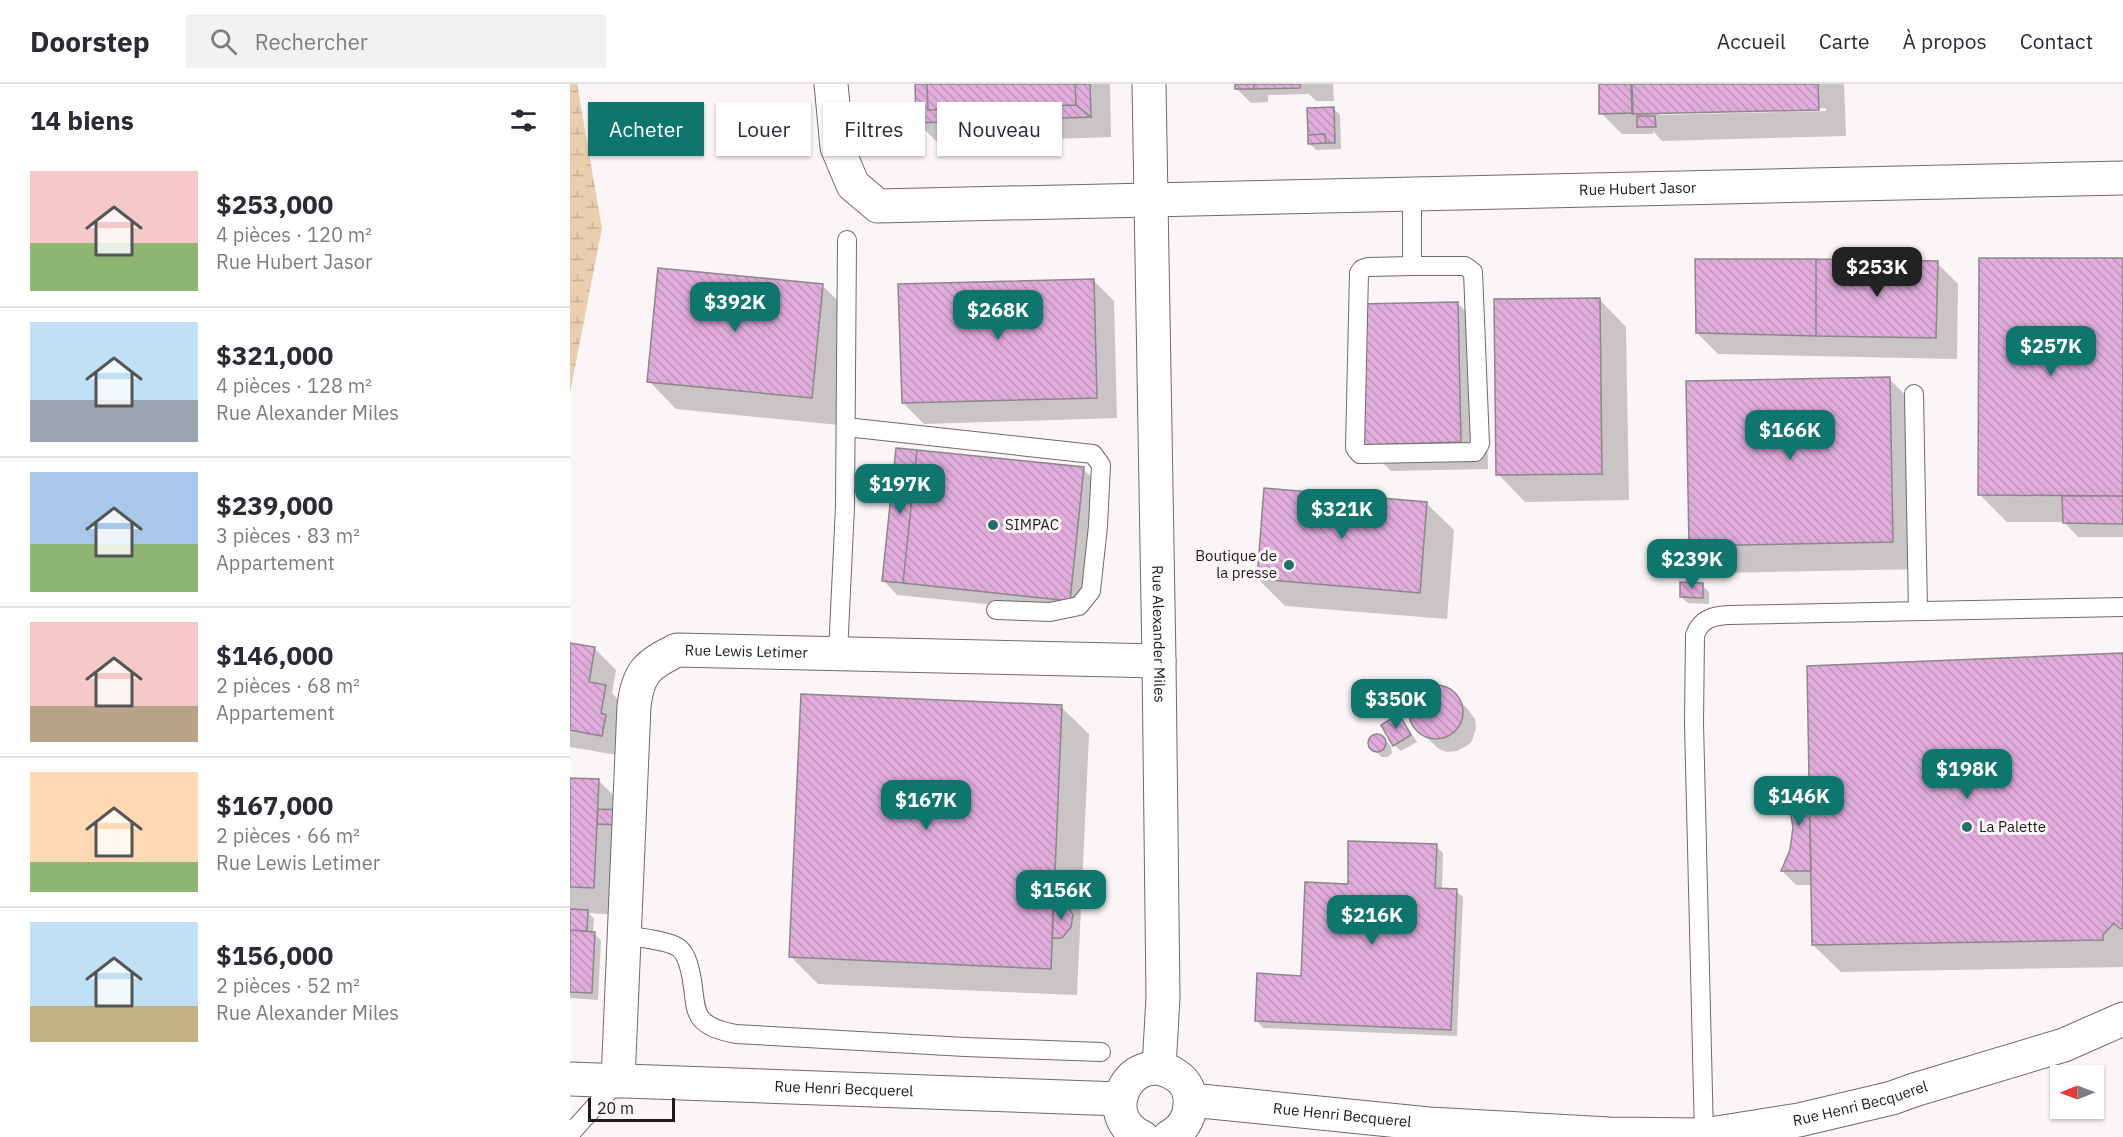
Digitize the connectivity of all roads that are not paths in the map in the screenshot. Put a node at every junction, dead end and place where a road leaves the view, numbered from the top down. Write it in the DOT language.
graph roads {
  1 [pos="831,84"];
  2 [pos="1149,84"];
  3 [pos="2123,178"];
  4 [pos="1412,194"];
  5 [pos="1151,200"];
  6 [pos="847,240"];
  7 [pos="1412,266"];
  8 [pos="1914,394"];
  9 [pos="846,427"];
  10 [pos="2123,607"];
  11 [pos="996,610"];
  12 [pos="1918,611"];
  13 [pos="838,653"];
  14 [pos="1159,661"];
  15 [pos="625,935"];
  16 [pos="2123,1019"];
  17 [pos="1101,1052"];
  18 [pos="1159,1068"];
  19 [pos="570,1079"];
  20 [pos="618,1081"];
  21 [pos="1120,1099"];
  22 [pos="1191,1100"];
  23 [pos="570,1134"];
  24 [pos="1704,1135"];
  25 [pos="1142,1137"];
  26 [pos="1169,1137"];
  1 -- 5 [label="street"];
  2 -- 5 [label="street, Rue Alexander Miles"];
  3 -- 4 [label="street, Rue Hubert Jasor"];
  4 -- 5 [label="street, Rue Hubert Jasor"];
  4 -- 7 [label="lane"];
  5 -- 14 [label="street, Rue Alexander Miles"];
  6 -- 9 [label="lane"];
  7 -- 7 [label="lane"];
  8 -- 12 [label="lane"];
  9 -- 11 [label="lane"];
  9 -- 13 [label="lane"];
  10 -- 12 [label="lane"];
  12 -- 24 [label="lane"];
  13 -- 14 [label="street, Rue Lewis Letimer"];
  13 -- 15 [label="street, Rue Lewis Letimer"];
  14 -- 18 [label="street, Rue Alexander Miles"];
  15 -- 17 [label="lane"];
  15 -- 20 [label="street, Rue Lewis Letimer"];
  16 -- 24 [label="street, Rue Henri Becquerel"];
  18 -- 21 [label="street"];
  18 -- 22 [label="street"];
  19 -- 20 [label="street, Rue Henri Becquerel"];
  20 -- 21 [label="street, Rue Henri Becquerel"];
  20 -- 23 [label="lane"];
  21 -- 25 [label="street"];
  22 -- 24 [label="street, Rue Henri Becquerel"];
  22 -- 26 [label="street"];
}
